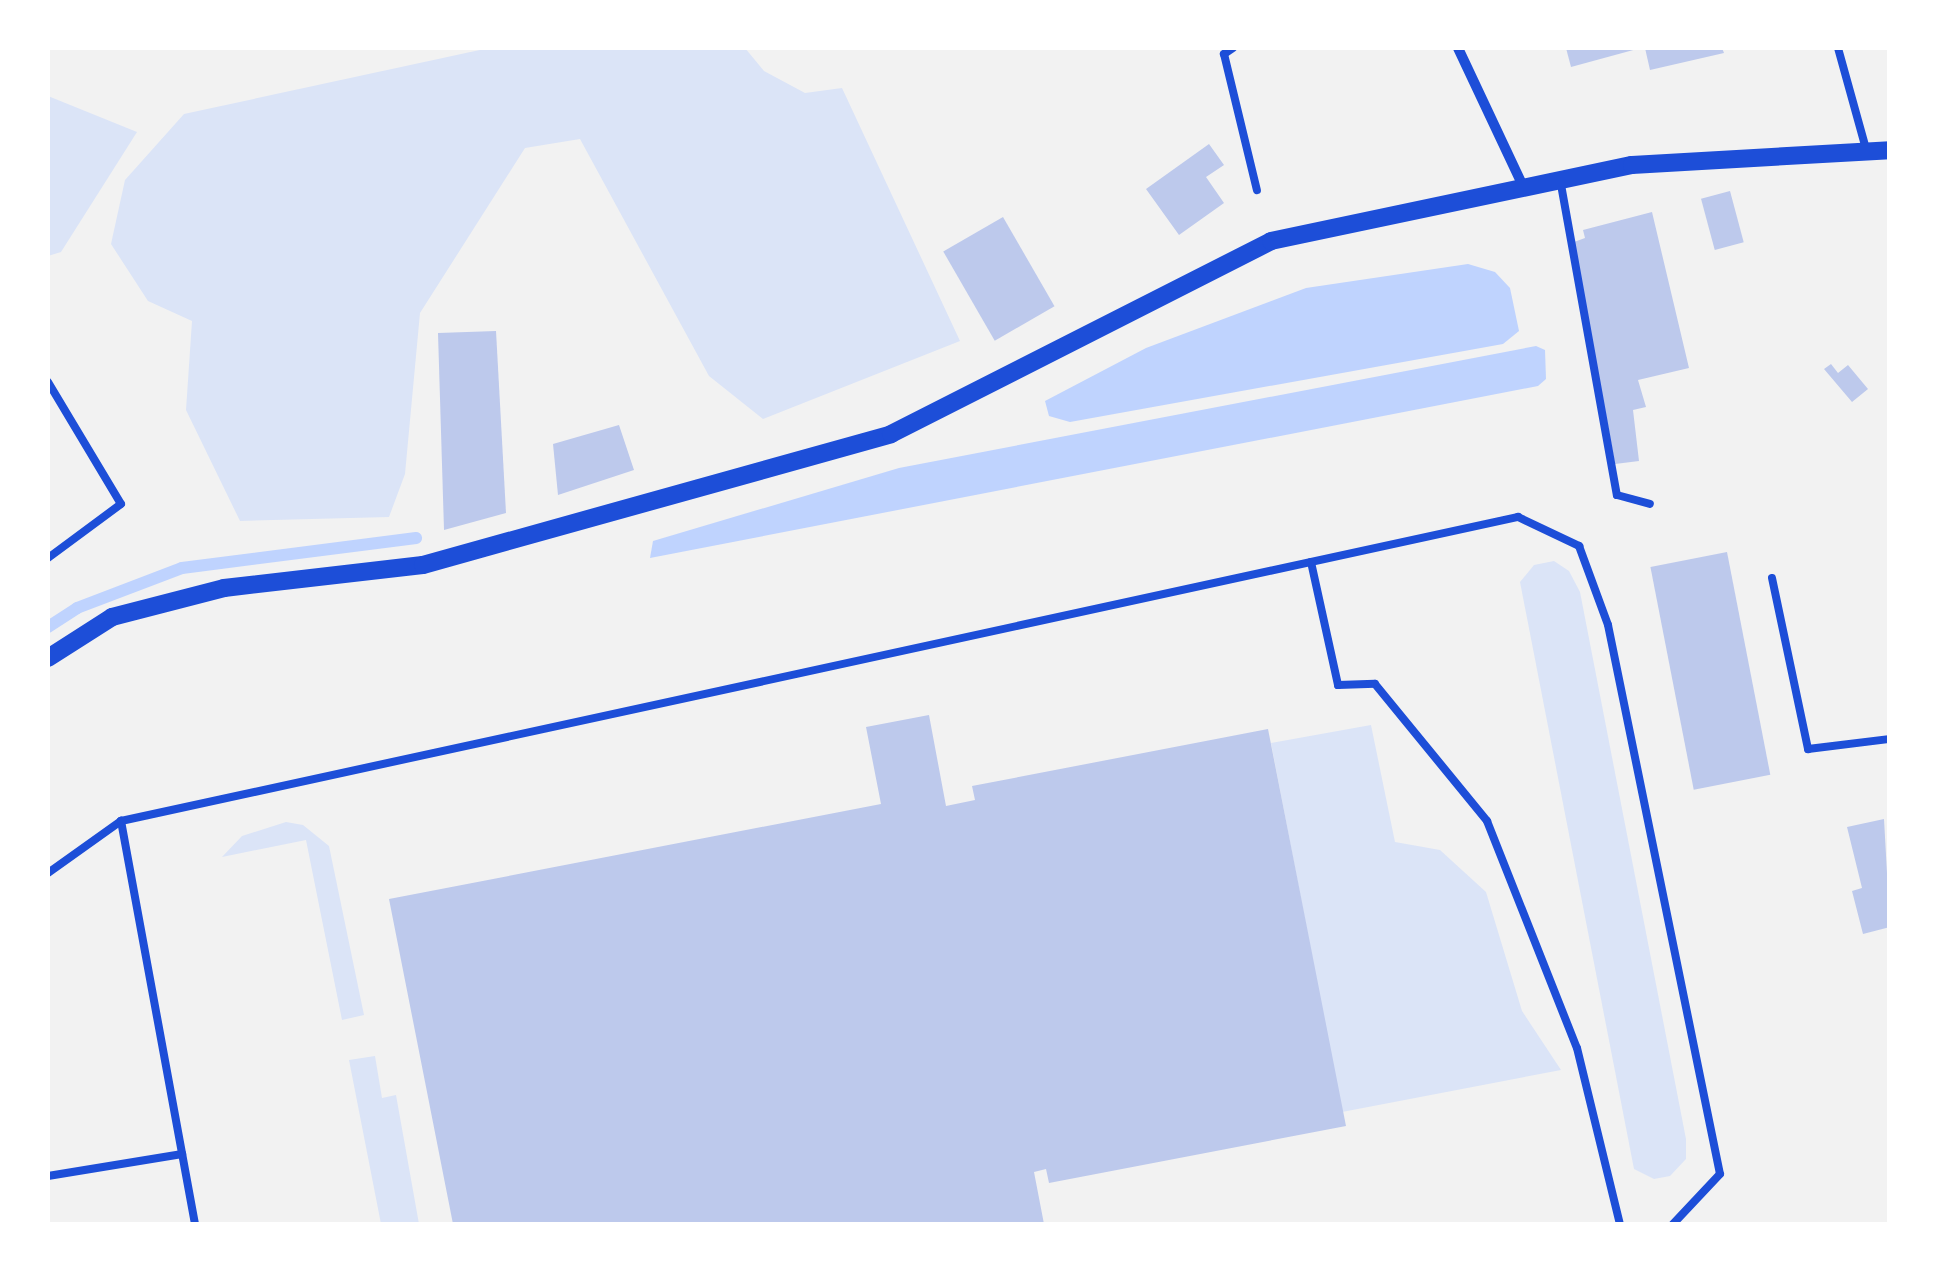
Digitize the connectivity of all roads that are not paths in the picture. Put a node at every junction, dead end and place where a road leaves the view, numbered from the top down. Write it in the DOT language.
graph roads {
  1 [pos="1233,48"];
  2 [pos="1458,48"];
  3 [pos="1838,48"];
  4 [pos="1890,150"];
  5 [pos="1866,152"];
  6 [pos="1559,177"];
  7 [pos="1522,184"];
  8 [pos="1258,190"];
  9 [pos="48,382"];
  10 [pos="1650,504"];
  11 [pos="48,558"];
  12 [pos="1311,562"];
  13 [pos="1772,578"];
  14 [pos="48,658"];
  15 [pos="1890,739"];
  16 [pos="122,821"];
  17 [pos="48,872"];
  18 [pos="182,1154"];
  19 [pos="48,1176"];
  20 [pos="195,1224"];
  21 [pos="1620,1224"];
  22 [pos="1673,1224"];
  1 -- 8 [label="lane"];
  2 -- 7 [label="street"];
  3 -- 5 [label="lane"];
  4 -- 5 [label="street"];
  5 -- 6 [label="street"];
  6 -- 7 [label="street"];
  6 -- 10 [label="lane"];
  7 -- 14 [label="street"];
  9 -- 11 [label="lane"];
  12 -- 16 [label="lane"];
  12 -- 21 [label="lane"];
  12 -- 22 [label="lane"];
  13 -- 15 [label="lane"];
  16 -- 17 [label="lane"];
  16 -- 18 [label="lane"];
  18 -- 19 [label="lane"];
  18 -- 20 [label="lane"];
}
